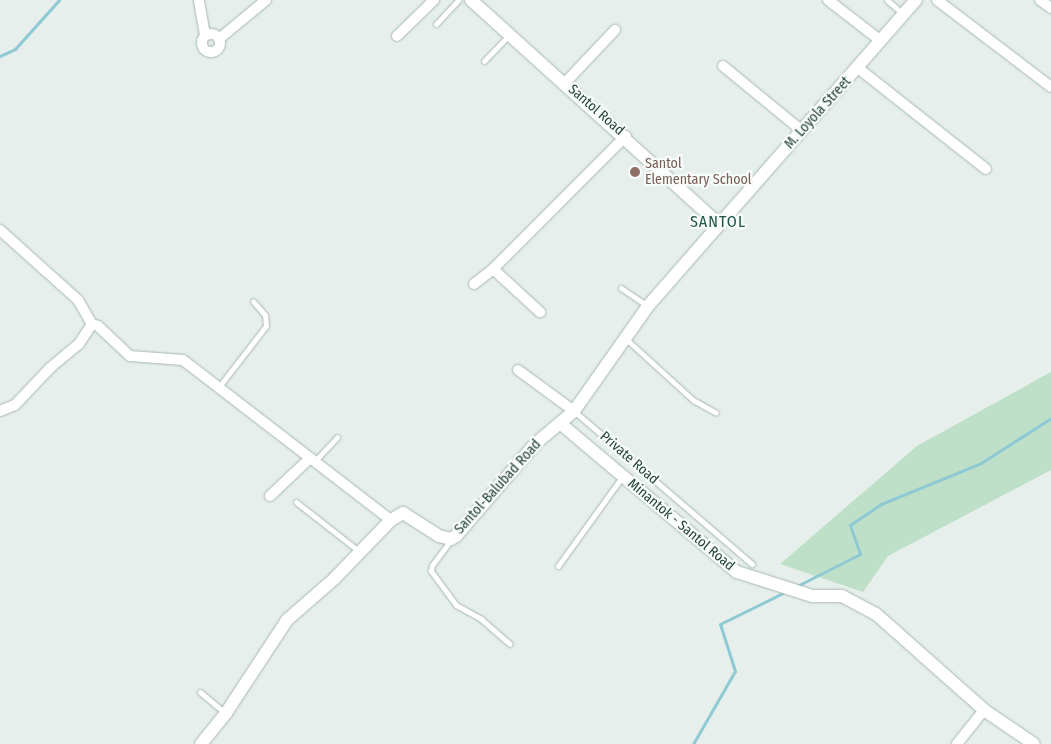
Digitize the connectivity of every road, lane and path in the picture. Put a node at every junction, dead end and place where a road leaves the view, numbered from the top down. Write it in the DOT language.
graph roads {
  1 [pos="266,0"];
  2 [pos="434,0"];
  3 [pos="458,0"];
  4 [pos="471,0"];
  5 [pos="828,0"];
  6 [pos="887,0"];
  7 [pos="916,0"];
  8 [pos="937,0"];
  9 [pos="1040,0"];
  10 [pos="198,1"];
  11 [pos="1051,8"];
  12 [pos="904,14"];
  13 [pos="436,24"];
  14 [pos="615,30"];
  15 [pos="510,34"];
  16 [pos="205,35"];
  17 [pos="397,36"];
  18 [pos="219,39"];
  19 [pos="881,41"];
  20 [pos="484,61"];
  21 [pos="723,66"];
  22 [pos="858,68"];
  23 [pos="566,83"];
  24 [pos="1051,87"];
  25 [pos="802,131"];
  26 [pos="626,136"];
  27 [pos="986,170"];
  28 [pos="718,223"];
  29 [pos="0,230"];
  30 [pos="493,270"];
  31 [pos="474,284"];
  32 [pos="621,288"];
  33 [pos="253,301"];
  34 [pos="648,306"];
  35 [pos="540,312"];
  36 [pos="92,324"];
  37 [pos="625,339"];
  38 [pos="518,370"];
  39 [pos="218,389"];
  40 [pos="0,411"];
  41 [pos="574,411"];
  42 [pos="716,413"];
  43 [pos="561,424"];
  44 [pos="337,437"];
  45 [pos="312,460"];
  46 [pos="622,476"];
  47 [pos="270,496"];
  48 [pos="296,502"];
  49 [pos="391,520"];
  50 [pos="452,539"];
  51 [pos="360,552"];
  52 [pos="752,564"];
  53 [pos="558,566"];
  54 [pos="510,644"];
  55 [pos="200,692"];
  56 [pos="984,710"];
  57 [pos="226,713"];
  58 [pos="201,744"];
  59 [pos="957,744"];
  60 [pos="1034,744"];
  1 -- 18 [label="street"];
  2 -- 17 [label="street"];
  3 -- 13 [label="lane"];
  4 -- 15 [label="street, Santol Road"];
  5 -- 19 [label="street"];
  6 -- 12 [label="lane"];
  7 -- 12 [label="street, M. Loyola Street"];
  8 -- 24 [label="street"];
  9 -- 11 [label="street"];
  10 -- 16 [label="street"];
  12 -- 19 [label="street, M. Loyola Street"];
  14 -- 23 [label="street"];
  15 -- 20 [label="lane"];
  15 -- 23 [label="street, Santol Road"];
  16 -- 18 [label="street"];
  16 -- 18 [label="street"];
  19 -- 22 [label="street, M. Loyola Street"];
  21 -- 25 [label="street"];
  22 -- 25 [label="street, M. Loyola Street"];
  22 -- 27 [label="street"];
  23 -- 26 [label="street, Santol Road"];
  25 -- 28 [label="street, M. Loyola Street"];
  26 -- 28 [label="street, Santol Road"];
  26 -- 30 [label="street"];
  28 -- 34 [label="street, Santol-Balubad Road"];
  29 -- 36 [label="street"];
  30 -- 31 [label="street"];
  30 -- 35 [label="street"];
  32 -- 34 [label="lane"];
  33 -- 39 [label="lane"];
  34 -- 37 [label="street, Santol-Balubad Road"];
  36 -- 39 [label="street"];
  36 -- 40 [label="street"];
  37 -- 41 [label="street, Santol-Balubad Road"];
  37 -- 42 [label="lane"];
  38 -- 41 [label="street"];
  39 -- 45 [label="street"];
  41 -- 43 [label="street, Santol-Balubad Road"];
  41 -- 52 [label="lane, Private Road"];
  43 -- 46 [label="street, Minantok - Santol Road"];
  43 -- 50 [label="street, Santol-Balubad Road"];
  44 -- 45 [label="lane"];
  45 -- 47 [label="street"];
  45 -- 49 [label="street"];
  46 -- 53 [label="lane"];
  46 -- 56 [label="street, Minantok - Santol Road"];
  48 -- 51 [label="lane"];
  49 -- 50 [label="street, Santol-Balubad Road"];
  49 -- 51 [label="street"];
  50 -- 54 [label="lane"];
  51 -- 57 [label="street"];
  55 -- 57 [label="lane"];
  56 -- 59 [label="street"];
  56 -- 60 [label="street, Minantok - Santol Road"];
  57 -- 58 [label="street"];
}
